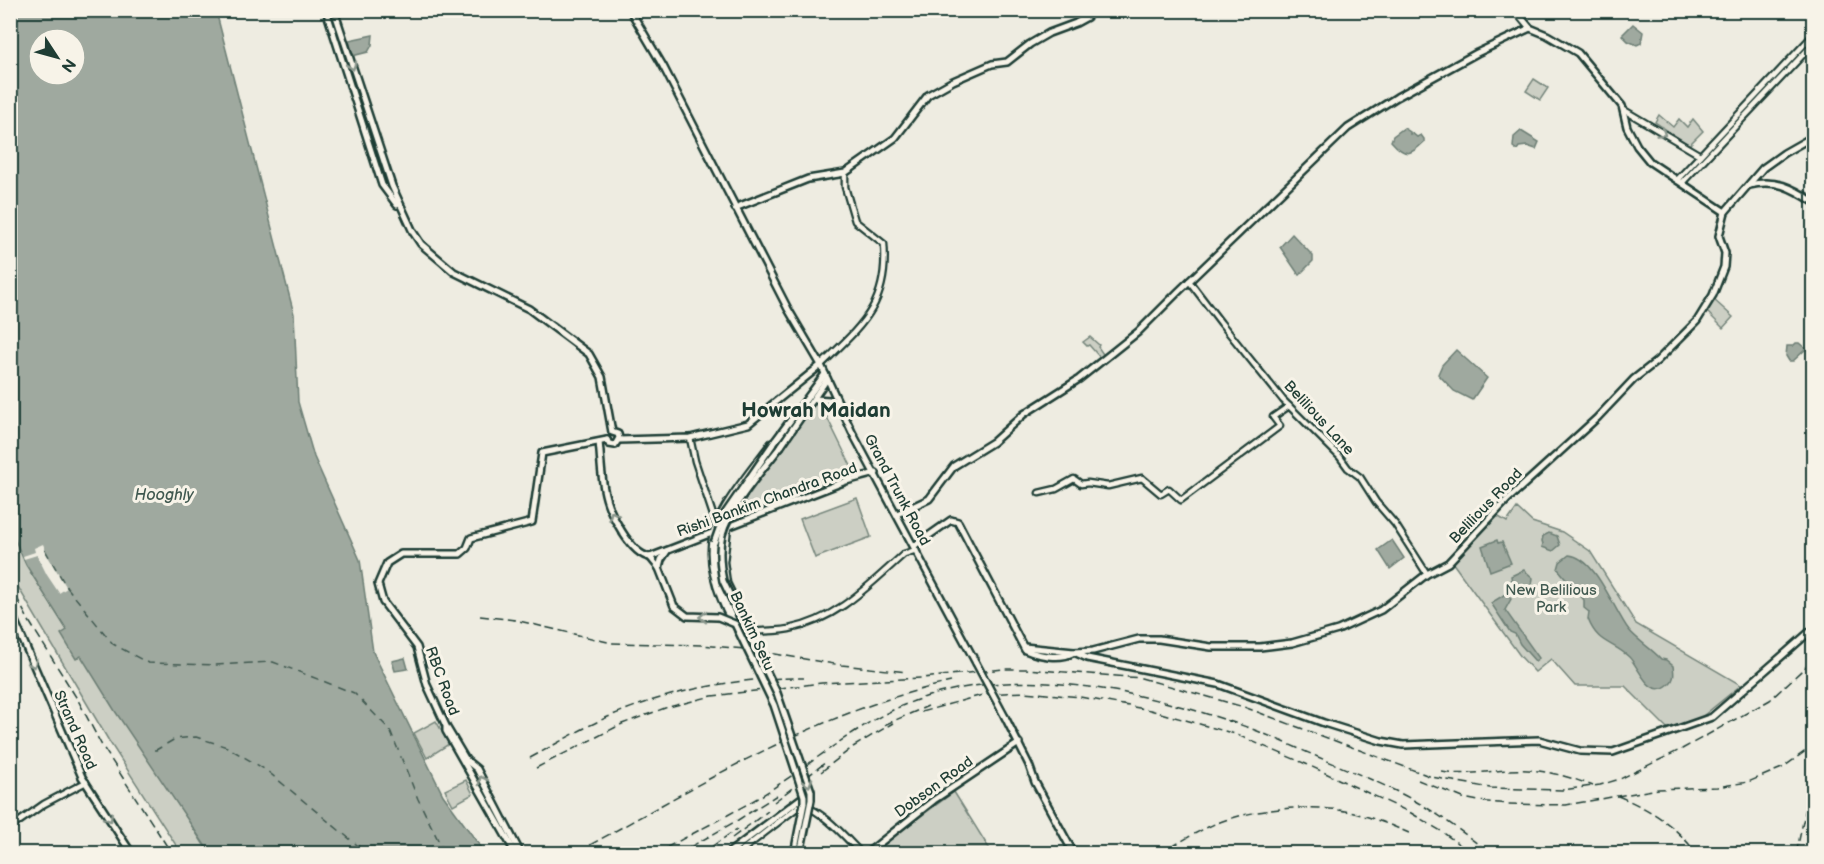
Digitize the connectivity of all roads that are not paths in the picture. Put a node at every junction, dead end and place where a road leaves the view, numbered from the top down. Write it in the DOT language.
graph roads {
  1 [pos="326,10"];
  2 [pos="334,10"];
  3 [pos="630,10"];
  4 [pos="1092,10"];
  5 [pos="1515,10"];
  6 [pos="1530,28"];
  7 [pos="1814,34"];
  8 [pos="1814,43"];
  9 [pos="1624,110"];
  10 [pos="1814,136"];
  11 [pos="1700,155"];
  12 [pos="845,173"];
  13 [pos="1679,182"];
  14 [pos="1749,185"];
  15 [pos="1814,202"];
  16 [pos="735,208"];
  17 [pos="401,210"];
  18 [pos="1725,212"];
  19 [pos="1189,281"];
  20 [pos="821,365"];
  21 [pos="826,377"];
  22 [pos="814,399"];
  23 [pos="840,405"];
  24 [pos="1289,406"];
  25 [pos="783,430"];
  26 [pos="612,432"];
  27 [pos="690,438"];
  28 [pos="607,440"];
  29 [pos="619,440"];
  30 [pos="600,442"];
  31 [pos="876,473"];
  32 [pos="1039,493"];
  33 [pos="897,514"];
  34 [pos="716,524"];
  35 [pos="728,527"];
  36 [pos="713,534"];
  37 [pos="913,546"];
  38 [pos="667,551"];
  39 [pos="904,554"];
  40 [pos="650,557"];
  41 [pos="659,568"];
  42 [pos="1427,574"];
  43 [pos="10,610"];
  44 [pos="735,624"];
  45 [pos="1814,628"];
  46 [pos="750,630"];
  47 [pos="1074,652"];
  48 [pos="446,726"];
  49 [pos="1019,743"];
  50 [pos="86,782"];
  51 [pos="804,796"];
  52 [pos="10,828"];
  53 [pos="132,854"];
  54 [pos="516,854"];
  55 [pos="521,854"];
  56 [pos="727,854"];
  57 [pos="737,854"];
  58 [pos="794,854"];
  59 [pos="800,854"];
  60 [pos="864,854"];
  61 [pos="1074,854"];
  1 -- 17 [label="main road"];
  2 -- 17 [label="main road, one-way"];
  3 -- 16 [label="main road, Grand Trunk Road"];
  4 -- 12 [label="main road"];
  5 -- 6 [label="main road"];
  6 -- 9 [label="main road"];
  6 -- 19 [label="main road"];
  7 -- 11 [label="street"];
  8 -- 13 [label="street"];
  9 -- 11 [label="street, one-way"];
  9 -- 13 [label="main road"];
  10 -- 14 [label="main road"];
  11 -- 13 [label="street"];
  12 -- 16 [label="main road"];
  12 -- 20 [label="street"];
  13 -- 18 [label="main road"];
  14 -- 15 [label="main road"];
  14 -- 18 [label="main road"];
  16 -- 20 [label="main road, Grand Trunk Road"];
  17 -- 26 [label="main road"];
  18 -- 42 [label="main road, Belilious Road"];
  19 -- 24 [label="street, Belilious Lane"];
  19 -- 33 [label="main road"];
  20 -- 21 [label="main road, Grand Trunk Road"];
  20 -- 27 [label="main road"];
  21 -- 22 [label="main road, Bankim Setu"];
  21 -- 23 [label="main road, Grand Trunk Road"];
  21 -- 25 [label="main road, Bankim Setu"];
  22 -- 23 [label="main road"];
  22 -- 59 [label="main road, Bankim Setu, one-way, bridge"];
  23 -- 31 [label="main road, Grand Trunk Road"];
  24 -- 32 [label="street"];
  24 -- 42 [label="street, Belilious Lane"];
  25 -- 34 [label="street"];
  25 -- 44 [label="main road, Bankim Setu, bridge"];
  26 -- 28 [label="main road"];
  26 -- 29 [label="main road"];
  27 -- 29 [label="main road"];
  27 -- 34 [label="street"];
  28 -- 29 [label="main road"];
  28 -- 30 [label="main road, RBC Road"];
  40 -- 30 [label="main road, one-way"];
  30 -- 48 [label="main road, RBC Road"];
  31 -- 33 [label="main road, Grand Trunk Road"];
  31 -- 35 [label="main road, Rishi Bankim Chandra Road"];
  33 -- 37 [label="main road, Grand Trunk Road"];
  34 -- 35 [label="street"];
  34 -- 36 [label="street"];
  35 -- 36 [label="main road, Rishi Bankim Chandra Road"];
  35 -- 46 [label="street"];
  36 -- 38 [label="main road, Rishi Bankim Chandra Road"];
  36 -- 46 [label="street"];
  37 -- 39 [label="street"];
  37 -- 39 [label="street"];
  37 -- 47 [label="main road, Belilious Road"];
  37 -- 49 [label="main road, Grand Trunk Road, bridge"];
  38 -- 40 [label="main road, Rishi Bankim Chandra Road"];
  38 -- 41 [label="main road, Rishi Bankim Chandra Road"];
  39 -- 46 [label="street"];
  40 -- 41 [label="main road"];
  44 -- 41 [label="main road, one-way, bridge"];
  42 -- 47 [label="main road, Belilious Road"];
  43 -- 50 [label="main road, Strand Road, one-way"];
  44 -- 51 [label="main road, Bankim Setu, bridge"];
  45 -- 47 [label="main road"];
  48 -- 54 [label="main road, RBC Road"];
  55 -- 48 [label="main road, RBC Road, one-way"];
  49 -- 60 [label="main road, Dobson Road"];
  49 -- 61 [label="main road, Grand Trunk Road"];
  50 -- 52 [label="street"];
  50 -- 53 [label="main road, Strand Road, one-way"];
  51 -- 56 [label="main road"];
  51 -- 58 [label="main road, Bankim Setu, bridge"];
  57 -- 60 [label="street"];
}
